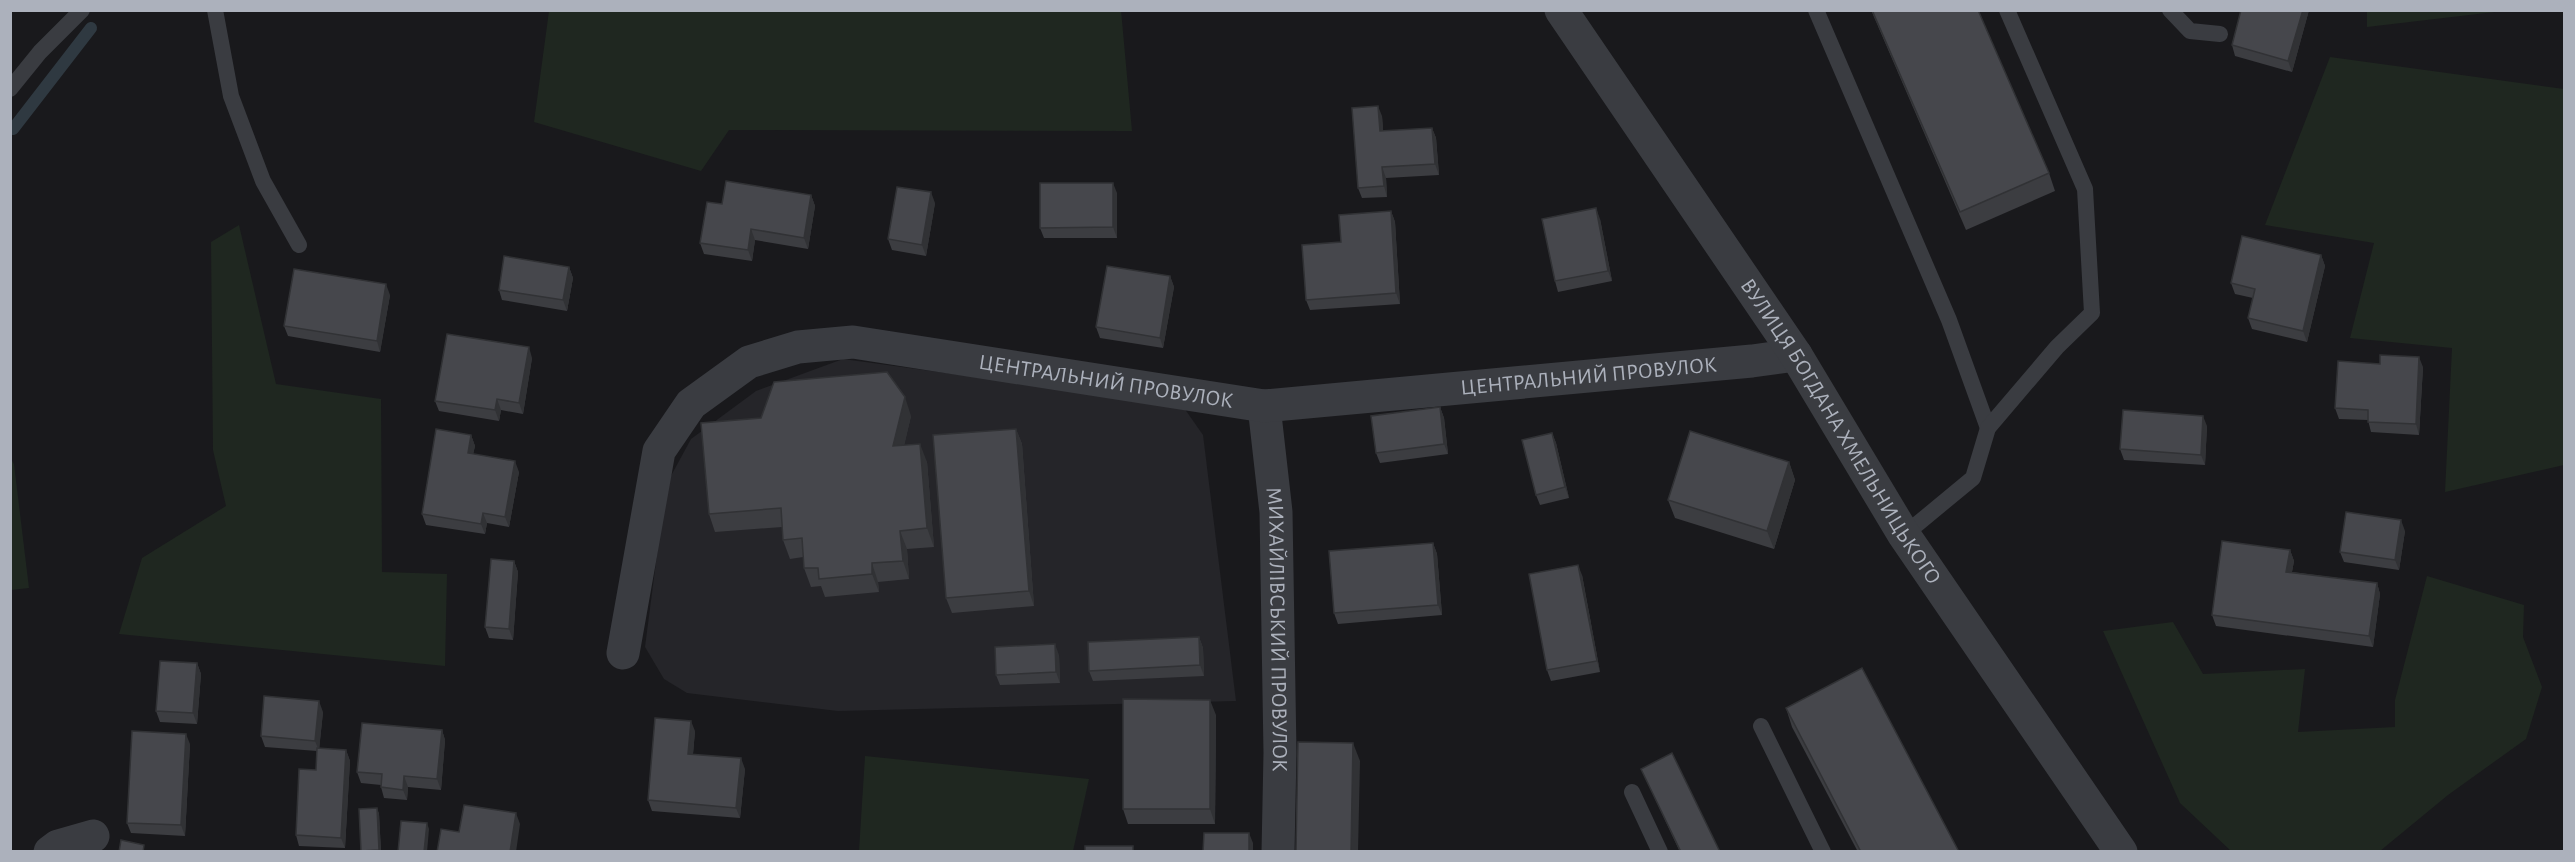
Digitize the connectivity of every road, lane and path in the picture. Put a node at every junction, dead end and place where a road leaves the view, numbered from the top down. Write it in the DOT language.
graph roads {
  1 [pos="82,10"];
  2 [pos="215,10"];
  3 [pos="1561,10"];
  4 [pos="1816,10"];
  5 [pos="2007,10"];
  6 [pos="2170,10"];
  7 [pos="2220,34"];
  8 [pos="10,89"];
  9 [pos="299,245"];
  10 [pos="1796,354"];
  11 [pos="1264,406"];
  12 [pos="1988,428"];
  13 [pos="1904,535"];
  14 [pos="623,653"];
  15 [pos="1761,726"];
  16 [pos="1632,792"];
  17 [pos="93,836"];
  18 [pos="50,852"];
  19 [pos="1278,852"];
  20 [pos="1660,852"];
  21 [pos="1823,852"];
  22 [pos="2121,852"];
  1 -- 8 [label="lane"];
  2 -- 9 [label="lane"];
  3 -- 10 [label="street, ВУЛИЦЯ БОГДАНА ХМЕЛЬНИЦЬКОГО"];
  4 -- 12 [label="lane"];
  5 -- 12 [label="lane"];
  6 -- 7 [label="lane"];
  10 -- 11 [label="street, ЦЕНТРАЛЬНИЙ ПРОВУЛОК"];
  10 -- 13 [label="street, ВУЛИЦЯ БОГДАНА ХМЕЛЬНИЦЬКОГО"];
  11 -- 14 [label="street, ЦЕНТРАЛЬНИЙ ПРОВУЛОК"];
  11 -- 19 [label="street, МИХАЙЛІВСЬКИЙ ПРОВУЛОК"];
  12 -- 13 [label="lane"];
  13 -- 22 [label="street, ВУЛИЦЯ БОГДАНА ХМЕЛЬНИЦЬКОГО"];
  15 -- 21 [label="lane"];
  16 -- 20 [label="lane"];
  17 -- 18 [label="street"];
}
